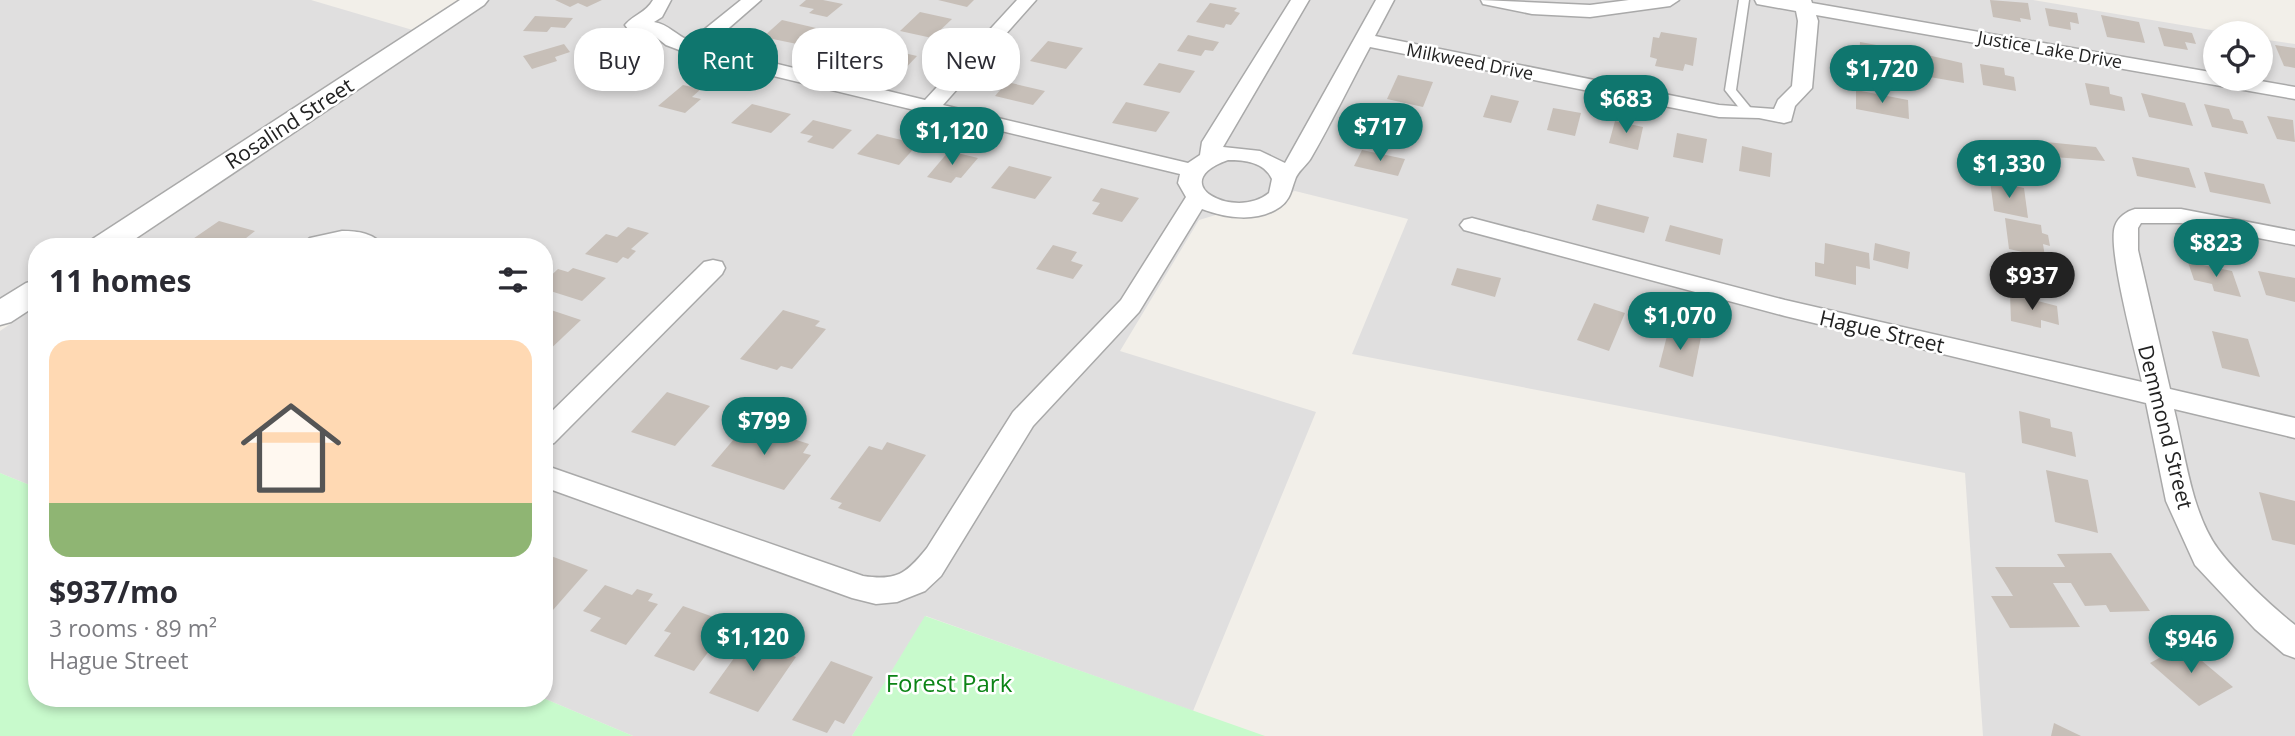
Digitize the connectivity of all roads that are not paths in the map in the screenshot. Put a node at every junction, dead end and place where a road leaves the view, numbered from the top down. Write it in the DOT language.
graph roads {
  1 [pos="476,0"];
  2 [pos="662,0"];
  3 [pos="752,0"];
  4 [pos="1027,0"];
  5 [pos="1300,0"];
  6 [pos="1385,0"];
  7 [pos="1490,0"];
  8 [pos="1670,0"];
  9 [pos="1744,0"];
  10 [pos="1764,0"];
  11 [pos="1803,3"];
  12 [pos="718,28"];
  13 [pos="1364,40"];
  14 [pos="678,43"];
  15 [pos="778,71"];
  16 [pos="2295,93"];
  17 [pos="929,108"];
  18 [pos="1748,112"];
  19 [pos="1212,157"];
  20 [pos="1192,170"];
  21 [pos="1284,178"];
  22 [pos="1197,198"];
  23 [pos="1472,225"];
  24 [pos="2295,237"];
  25 [pos="116,238"];
  26 [pos="713,268"];
  27 [pos="28,296"];
  28 [pos="0,314"];
  29 [pos="2157,396"];
  30 [pos="553,427"];
  31 [pos="2295,428"];
  32 [pos="553,479"];
  33 [pos="2295,643"];
  1 -- 25 [label="street, Rosalind Street"];
  2 -- 14 [label="street"];
  3 -- 12 [label="street"];
  4 -- 17 [label="street"];
  5 -- 19 [label="street"];
  6 -- 13 [label="street"];
  7 -- 8 [label="street"];
  9 -- 18 [label="lane"];
  10 -- 11 [label="street, Justice Lake Drive"];
  11 -- 16 [label="street, Justice Lake Drive"];
  11 -- 18 [label="street, Milkweed Drive"];
  13 -- 18 [label="street, Milkweed Drive"];
  13 -- 21 [label="street"];
  15 -- 17 [label="street"];
  17 -- 20 [label="street"];
  19 -- 20 [label="street"];
  19 -- 21 [label="street"];
  20 -- 22 [label="street"];
  21 -- 22 [label="street"];
  22 -- 32 [label="street"];
  23 -- 29 [label="street, Hague Street"];
  24 -- 29 [label="street, Demmond Street"];
  26 -- 30 [label="street"];
  27 -- 28 [label="street"];
  29 -- 31 [label="street, Hague Street"];
  29 -- 33 [label="street, Demmond Street"];
}
